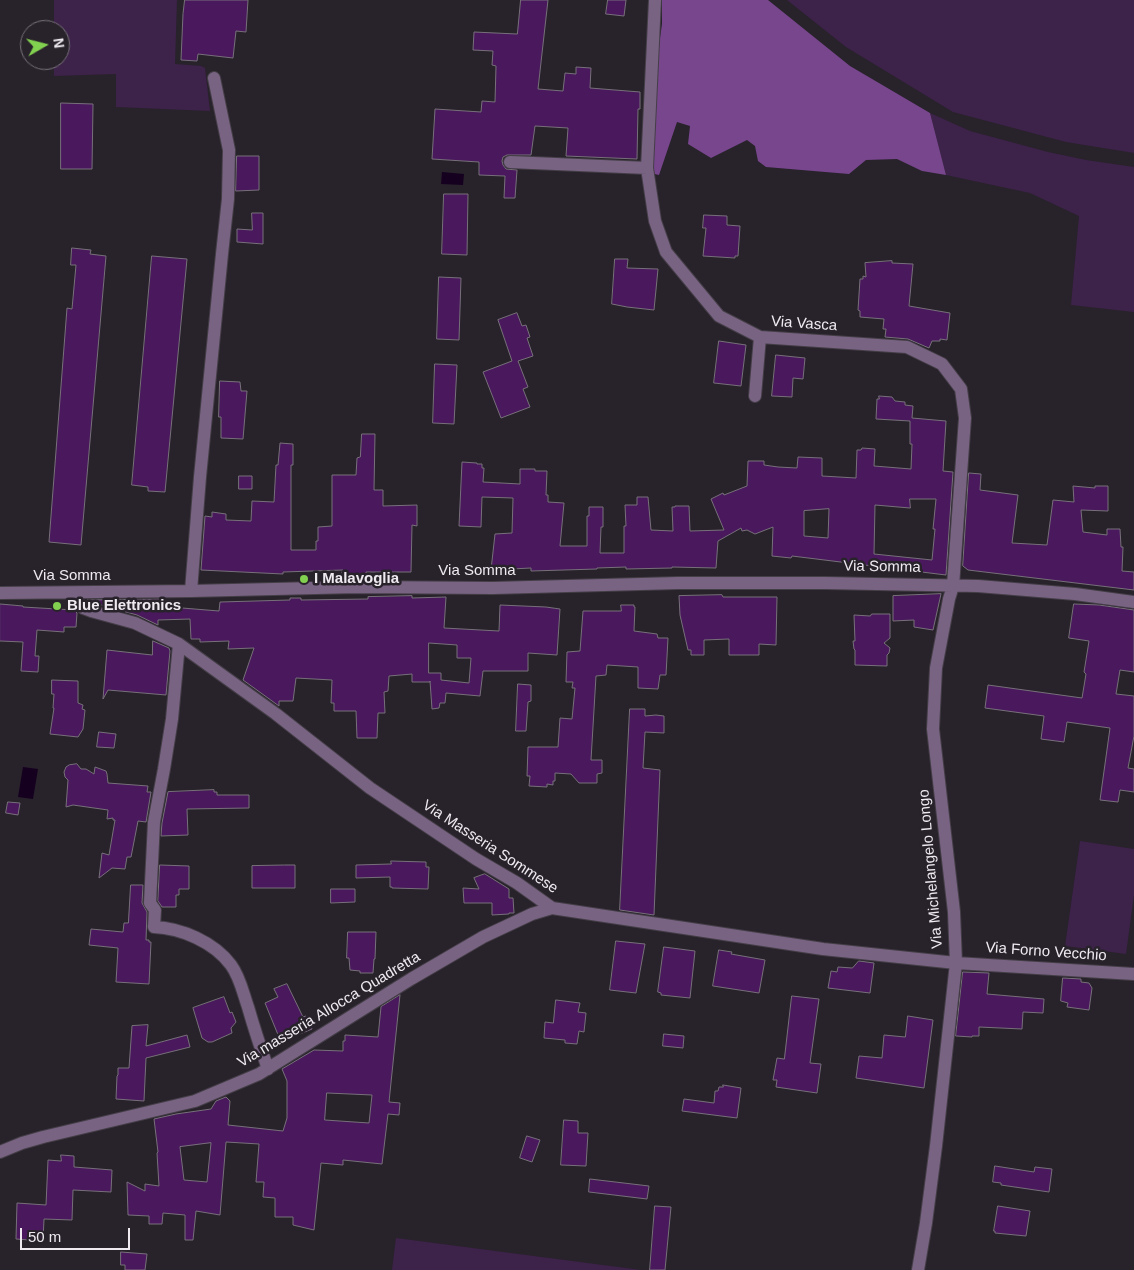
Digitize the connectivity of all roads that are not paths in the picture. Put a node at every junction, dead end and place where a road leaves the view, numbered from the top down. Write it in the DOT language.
graph roads {
  1 [pos="655,0"];
  2 [pos="214,78"];
  3 [pos="510,162"];
  4 [pos="647,168"];
  5 [pos="760,337"];
  6 [pos="755,396"];
  7 [pos="953,586"];
  8 [pos="191,591"];
  9 [pos="0,593"];
  10 [pos="69,593"];
  11 [pos="1134,602"];
  12 [pos="179,644"];
  13 [pos="552,908"];
  14 [pos="956,962"];
  15 [pos="1134,974"];
  16 [pos="268,1069"];
  17 [pos="0,1152"];
  18 [pos="918,1270"];
  1 -- 4 [label="street, Via Vasca"];
  2 -- 8 [label="street"];
  3 -- 4 [label="street"];
  4 -- 5 [label="street, Via Vasca"];
  5 -- 6 [label="street"];
  5 -- 7 [label="street, Via Vasca"];
  7 -- 8 [label="street, Via Somma"];
  7 -- 11 [label="street, Via Somma"];
  7 -- 14 [label="street, Via Michelangelo Longo"];
  8 -- 10 [label="street, Via Somma"];
  9 -- 10 [label="street, Via Somma"];
  10 -- 12 [label="street, Via Masseria Sommese"];
  12 -- 13 [label="street, Via Masseria Sommese"];
  12 -- 16 [label="street"];
  13 -- 14 [label="street, Via Masseria Sommese"];
  13 -- 16 [label="street, Via masseria Allocca Quadretta"];
  14 -- 15 [label="street, Via Forno Vecchio"];
  14 -- 18 [label="street, Via Michelangelo Longo"];
  16 -- 17 [label="street, Via masseria Allocca Quadretta"];
}
